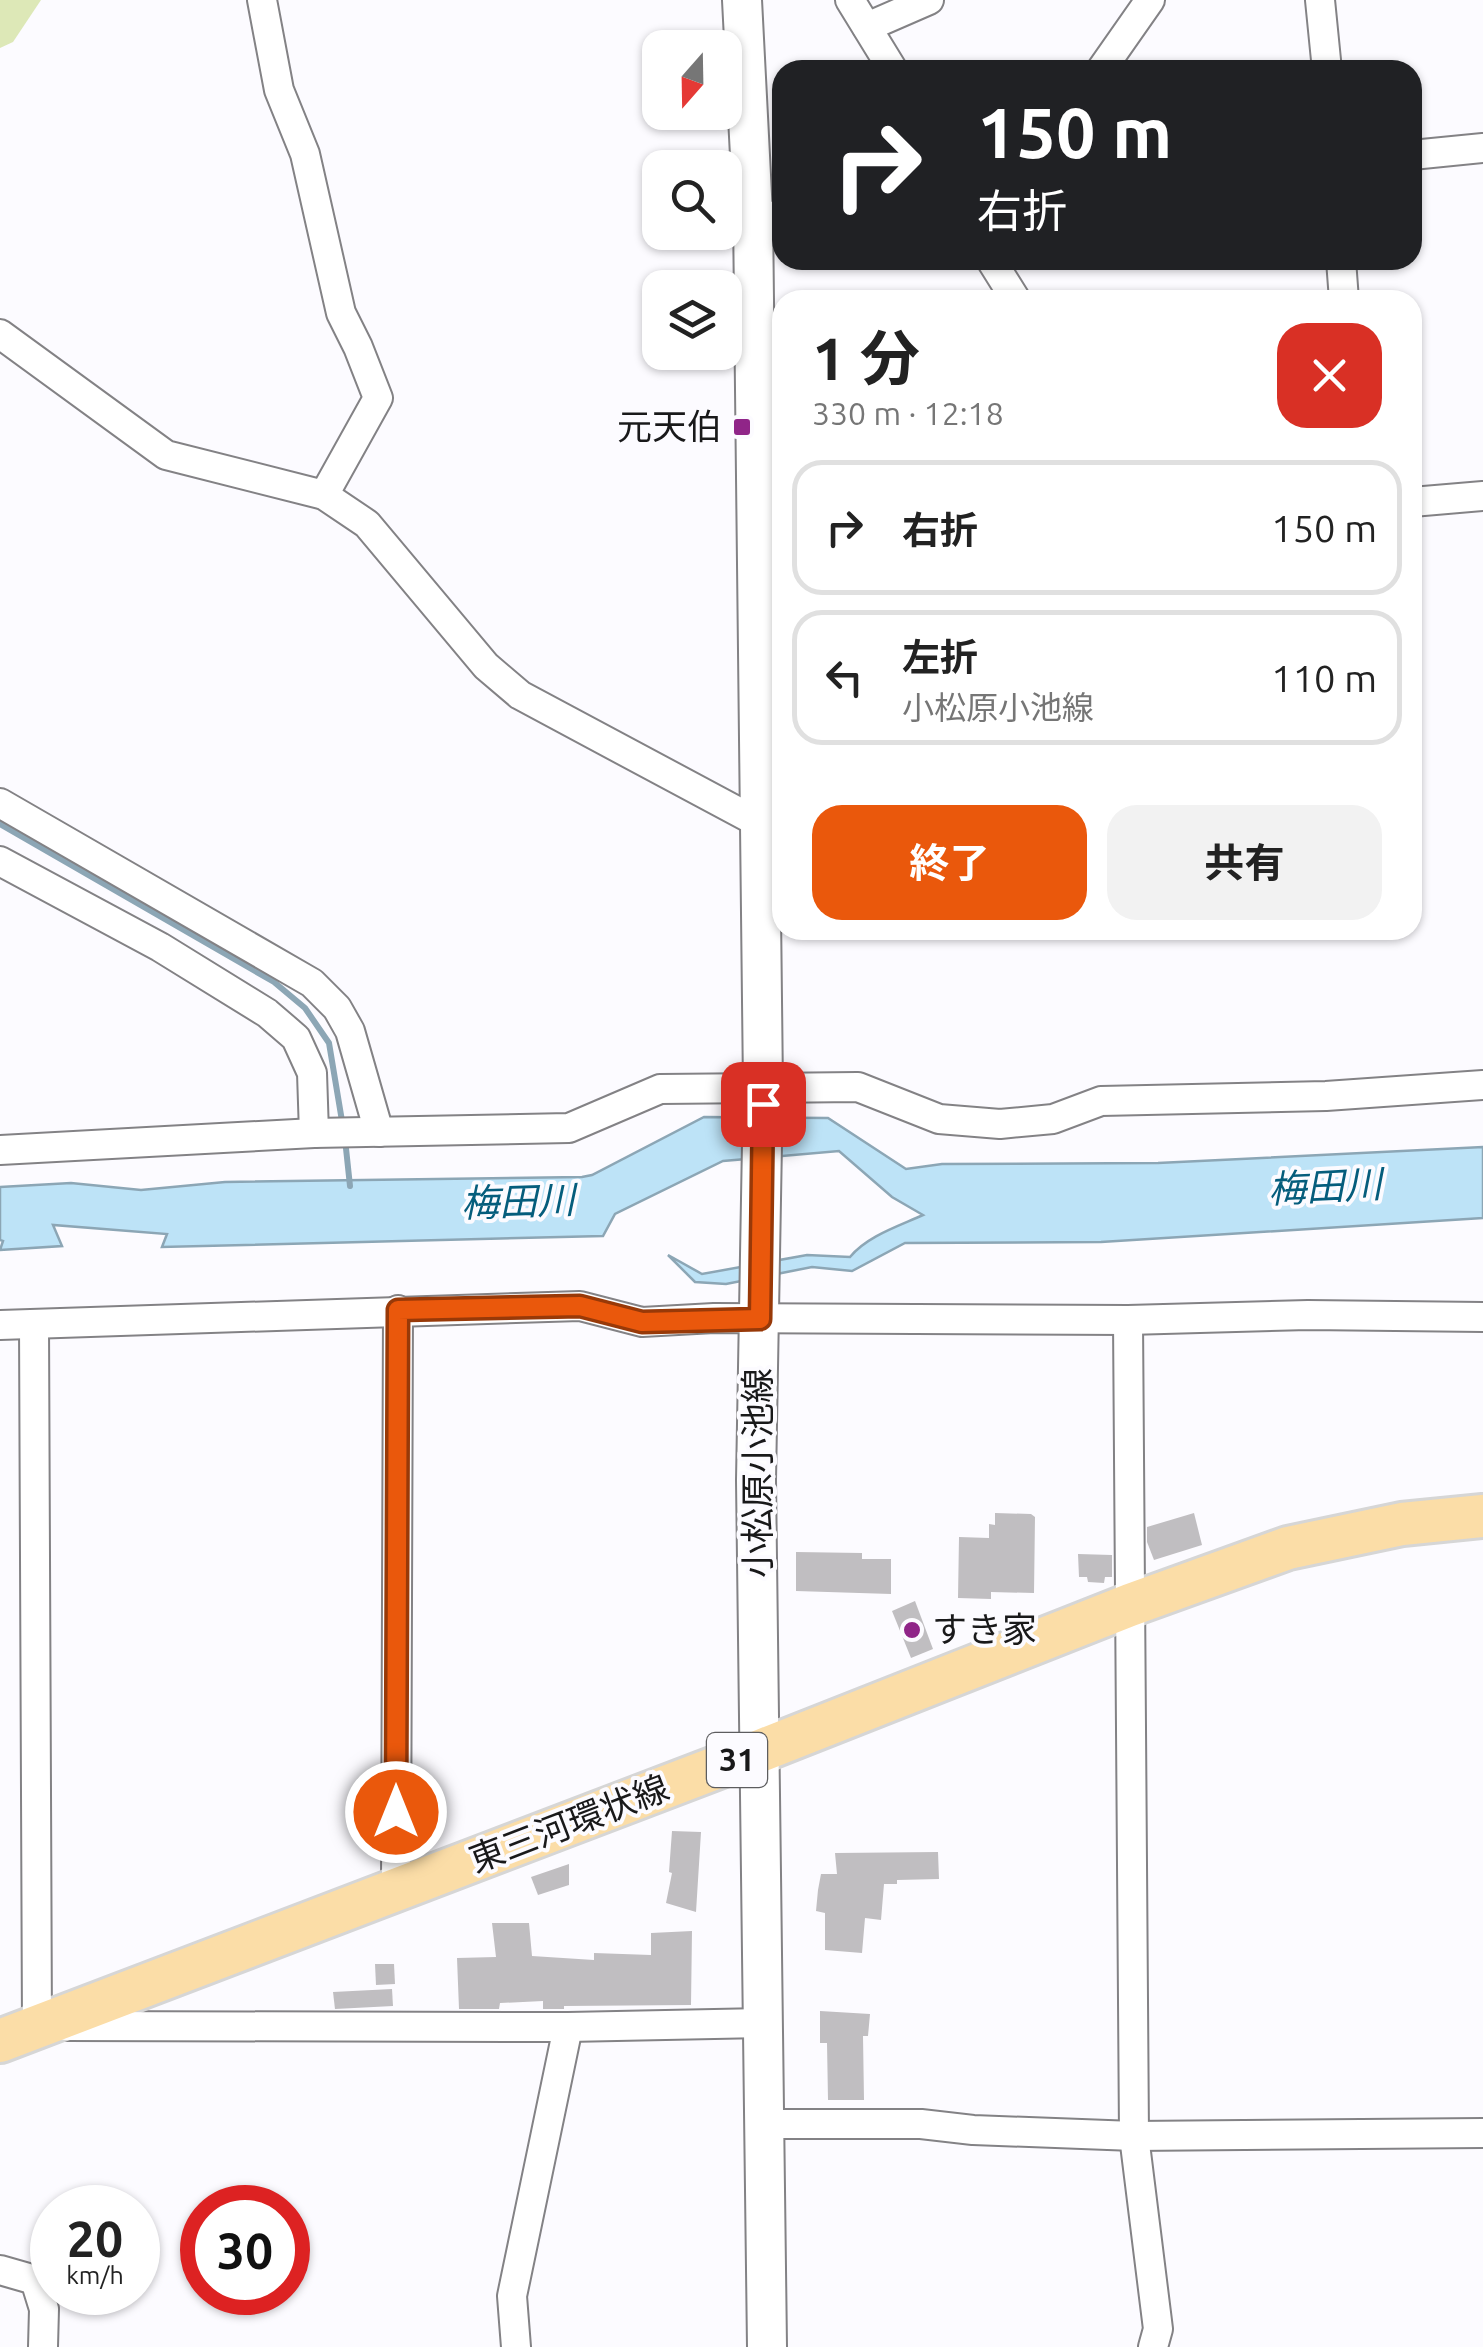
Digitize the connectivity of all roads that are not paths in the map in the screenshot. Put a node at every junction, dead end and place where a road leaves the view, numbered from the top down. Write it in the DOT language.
graph roads {
  1 [pos="262,0"];
  2 [pos="742,0"];
  3 [pos="850,0"];
  4 [pos="929,0"];
  5 [pos="1150,0"];
  6 [pos="1320,0"];
  7 [pos="868,27"];
  8 [pos="887,60"];
  9 [pos="1107,60"];
  10 [pos="1325,60"];
  11 [pos="1483,148"];
  12 [pos="1422,154"];
  13 [pos="768,215"];
  14 [pos="0,334"];
  15 [pos="324,494"];
  16 [pos="1483,496"];
  17 [pos="1422,501"];
  18 [pos="0,802"];
  19 [pos="759,823"];
  20 [pos="0,861"];
  21 [pos="1483,1084"];
  22 [pos="763,1096"];
  23 [pos="344,1133"];
  24 [pos="0,1150"];
  25 [pos="398,1310"];
  26 [pos="760,1310"];
  27 [pos="1483,1318"];
  28 [pos="1128,1320"];
  29 [pos="34,1324"];
  30 [pos="0,1325"];
  31 [pos="1483,1516"];
  32 [pos="1130,1605"];
  33 [pos="760,1751"];
  34 [pos="396,1890"];
  35 [pos="764,2023"];
  36 [pos="568,2028"];
  37 [pos="12,2030"];
  38 [pos="764,2124"];
  39 [pos="1483,2133"];
  40 [pos="1134,2136"];
  41 [pos="0,2270"];
  42 [pos="42,2347"];
  43 [pos="516,2347"];
  44 [pos="767,2347"];
  45 [pos="1152,2347"];
  1 -- 15 [label="street"];
  2 -- 13 [label="main road, 小松原小池線"];
  3 -- 7 [label="street"];
  4 -- 7 [label="street"];
  5 -- 9 [label="street"];
  6 -- 10 [label="street"];
  7 -- 8 [label="street"];
  11 -- 12 [label="street"];
  13 -- 19 [label="main road, 小松原小池線"];
  14 -- 15 [label="street"];
  15 -- 19 [label="street"];
  16 -- 17 [label="street"];
  18 -- 23 [label="street"];
  19 -- 22 [label="main road, 小松原小池線"];
  20 -- 23 [label="street"];
  21 -- 22 [label="street"];
  22 -- 23 [label="street"];
  22 -- 26 [label="main road, 小松原小池線"];
  23 -- 24 [label="street"];
  25 -- 26 [label="street"];
  25 -- 29 [label="street"];
  25 -- 34 [label="street"];
  26 -- 28 [label="street"];
  26 -- 33 [label="main road, 小松原小池線"];
  27 -- 28 [label="street"];
  28 -- 32 [label="street"];
  29 -- 30 [label="street"];
  29 -- 37 [label="street"];
  31 -- 32 [label="main road, 東三河環状線 / 31"];
  32 -- 33 [label="main road, 東三河環状線 / 31"];
  32 -- 40 [label="street"];
  33 -- 34 [label="main road, 東三河環状線 / 31"];
  33 -- 35 [label="main road, 小松原小池線"];
  34 -- 37 [label="main road, 東三河環状線 / 31"];
  35 -- 36 [label="street"];
  35 -- 38 [label="main road, 小松原小池線"];
  36 -- 37 [label="street"];
  36 -- 43 [label="street"];
  38 -- 40 [label="street"];
  38 -- 44 [label="main road, 小松原小池線"];
  39 -- 40 [label="street"];
  40 -- 45 [label="street"];
  41 -- 42 [label="street"];
}
